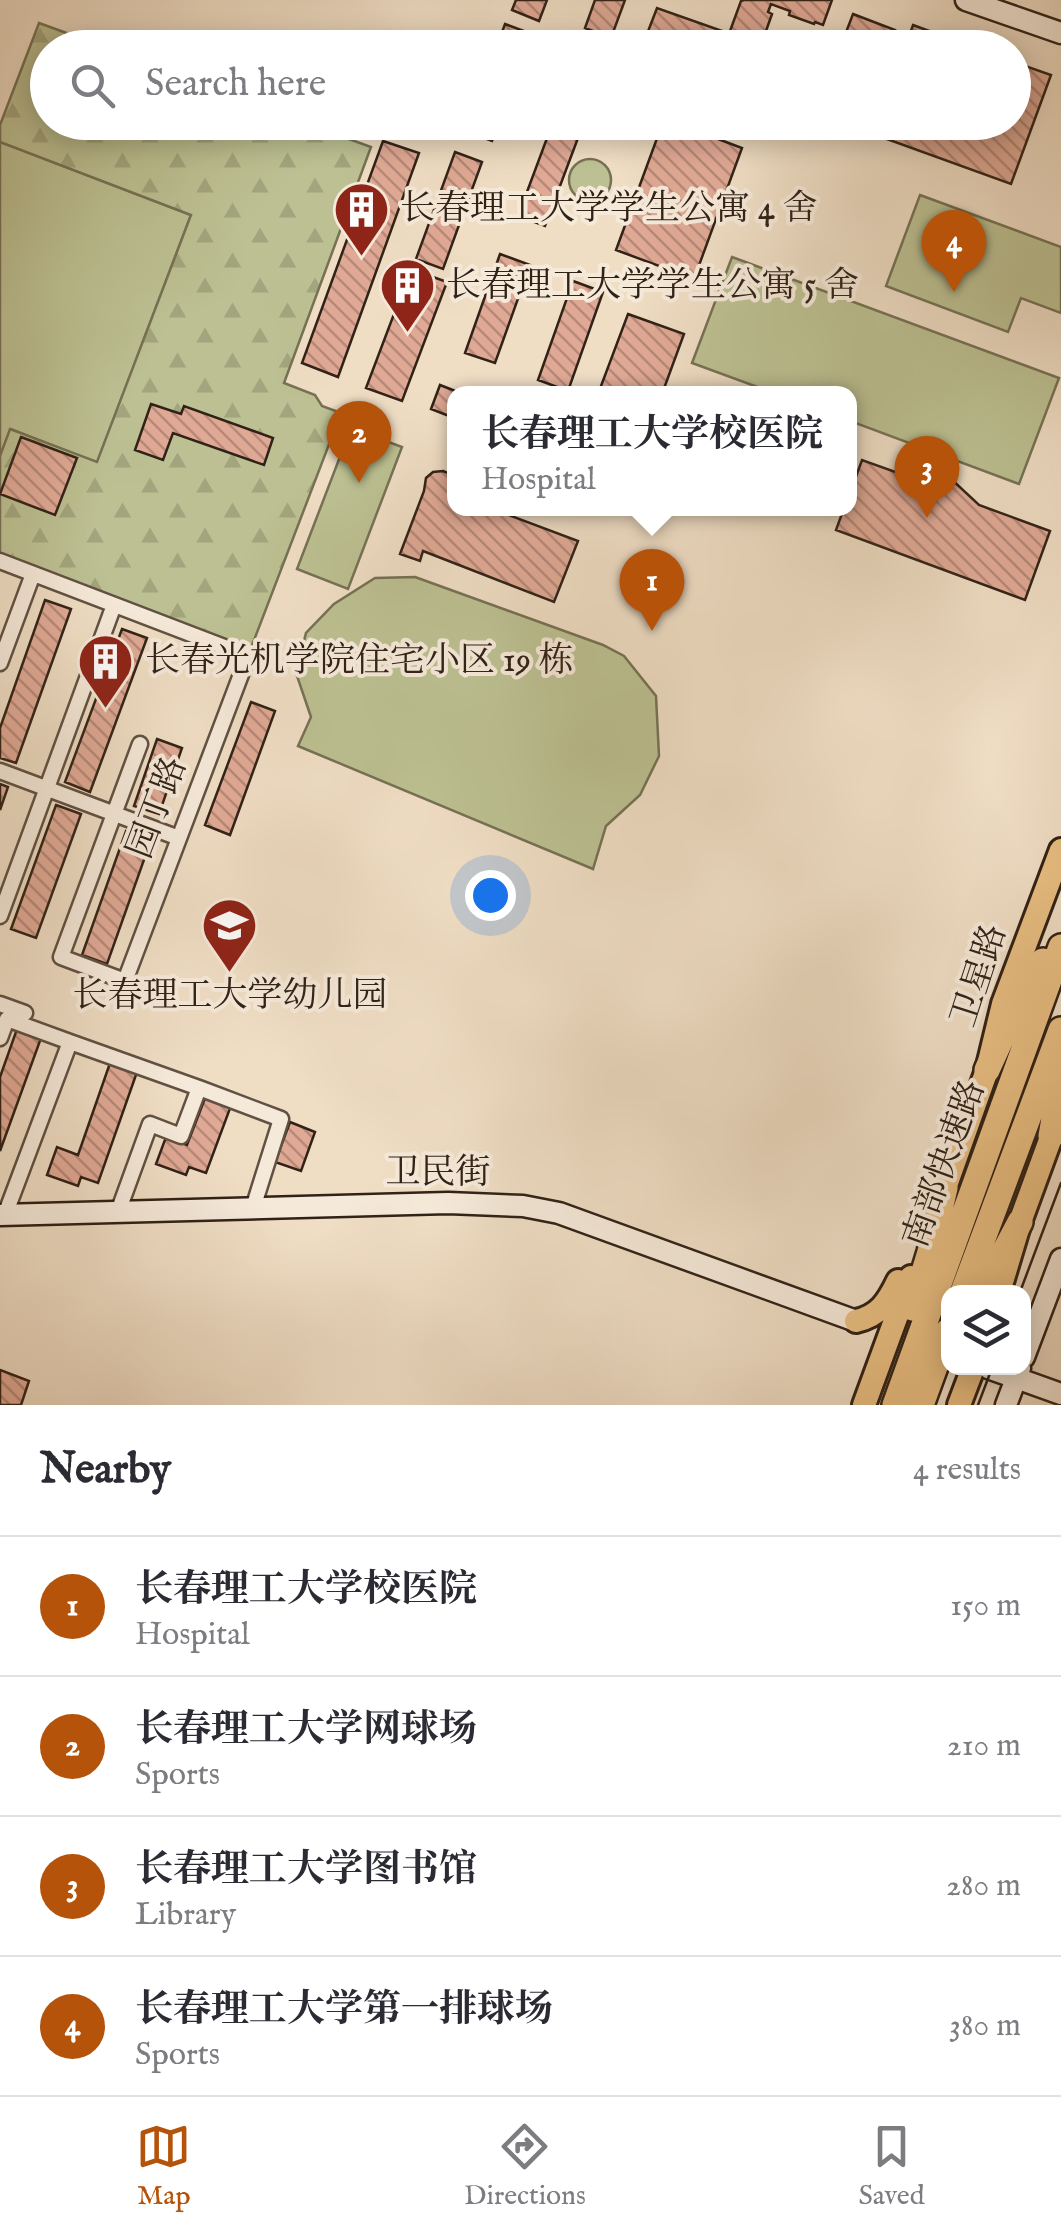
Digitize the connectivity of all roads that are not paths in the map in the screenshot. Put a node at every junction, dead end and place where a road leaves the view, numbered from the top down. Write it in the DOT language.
graph roads {
  1 [pos="966,0"];
  2 [pos="1061,33"];
  3 [pos="0,561"];
  4 [pos="33,574"];
  5 [pos="114,605"];
  6 [pos="0,663"];
  7 [pos="140,744"];
  8 [pos="0,770"];
  9 [pos="46,788"];
  10 [pos="114,814"];
  11 [pos="179,838"];
  12 [pos="1061,850"];
  13 [pos="0,916"];
  14 [pos="1061,930"];
  15 [pos="1061,947"];
  16 [pos="0,1004"];
  17 [pos="25,1013"];
  18 [pos="1061,1030"];
  19 [pos="0,1038"];
  20 [pos="70,1042"];
  21 [pos="988,1070"];
  22 [pos="1061,1079"];
  23 [pos="199,1088"];
  24 [pos="1056,1124"];
  25 [pos="945,1188"];
  26 [pos="253,1208"];
  27 [pos="118,1212"];
  28 [pos="3,1215"];
  29 [pos="1020,1222"];
  30 [pos="922,1250"];
  31 [pos="1061,1259"];
  32 [pos="966,1285"];
  33 [pos="987,1285"];
  34 [pos="1002,1285"];
  35 [pos="856,1321"];
  36 [pos="1031,1338"];
  37 [pos="941,1350"];
  38 [pos="941,1366"];
  39 [pos="1031,1374"];
  40 [pos="970,1375"];
  41 [pos="1017,1375"];
  42 [pos="874,1378"];
  43 [pos="925,1394"];
  44 [pos="1061,1394"];
  45 [pos="864,1405"];
  46 [pos="894,1405"];
  47 [pos="958,1405"];
  48 [pos="1006,1405"];
  1 -- 2 [label="street"];
  3 -- 4 [label="street"];
  4 -- 5 [label="street"];
  4 -- 6 [label="street"];
  5 -- 9 [label="street"];
  5 -- 11 [label="street, 园丁路"];
  7 -- 10 [label="street"];
  8 -- 9 [label="street"];
  9 -- 10 [label="street"];
  9 -- 13 [label="street"];
  10 -- 11 [label="street"];
  10 -- 11 [label="street, 园丁路"];
  12 -- 21 [label="main road, 卫星路"];
  14 -- 21 [label="highway"];
  15 -- 46 [label="highway, 南部快速路"];
  16 -- 17 [label="street"];
  18 -- 32 [label="highway, 南部快速路"];
  19 -- 20 [label="street"];
  20 -- 23 [label="street"];
  20 -- 28 [label="street"];
  21 -- 25 [label="main road, 卫星路"];
  22 -- 24 [label="highway"];
  23 -- 26 [label="street"];
  23 -- 27 [label="street"];
  24 -- 29 [label="main road"];
  25 -- 30 [label="main road, 卫星路"];
  25 -- 46 [label="highway"];
  26 -- 27 [label="street, 卫民街"];
  26 -- 35 [label="street, 卫民街"];
  27 -- 28 [label="street, 卫民街"];
  29 -- 33 [label="highway"];
  29 -- 34 [label="main road"];
  30 -- 35 [label="main road"];
  30 -- 42 [label="main road, 卫星路"];
  31 -- 36 [label="street"];
  35 -- 42 [label="main road"];
  37 -- 43 [label="highway"];
  38 -- 43 [label="highway"];
  39 -- 44 [label="street"];
  40 -- 47 [label="main road"];
  41 -- 48 [label="street"];
  42 -- 45 [label="main road, 卫星路"];
}
